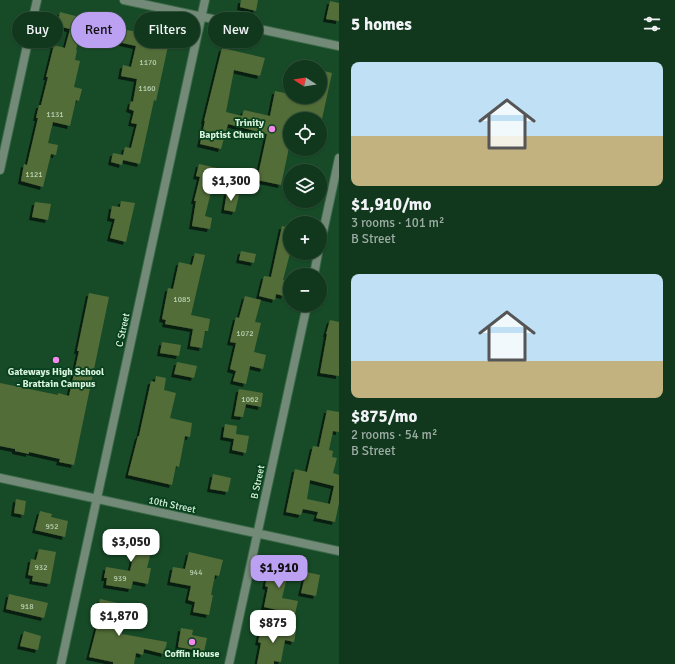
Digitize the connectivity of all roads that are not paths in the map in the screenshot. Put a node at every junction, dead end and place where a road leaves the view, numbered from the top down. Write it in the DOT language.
graph roads {
  1 [pos="37,0"];
  2 [pos="124,0"];
  3 [pos="205,0"];
  4 [pos="201,16"];
  5 [pos="339,46"];
  6 [pos="339,158"];
  7 [pos="0,170"];
  8 [pos="326,216"];
  9 [pos="306,312"];
  10 [pos="0,478"];
  11 [pos="96,499"];
  12 [pos="258,534"];
  13 [pos="339,551"];
  14 [pos="61,664"];
  15 [pos="229,664"];
  1 -- 7 [label="street"];
  2 -- 4 [label="street"];
  3 -- 4 [label="street, C Street"];
  4 -- 5 [label="street"];
  4 -- 11 [label="street, C Street"];
  6 -- 8 [label="street"];
  9 -- 12 [label="street, B Street"];
  10 -- 11 [label="street, 10th Street"];
  11 -- 12 [label="street, 10th Street"];
  11 -- 14 [label="street, C Street"];
  12 -- 13 [label="street, 10th Street"];
  12 -- 15 [label="street, B Street"];
}
